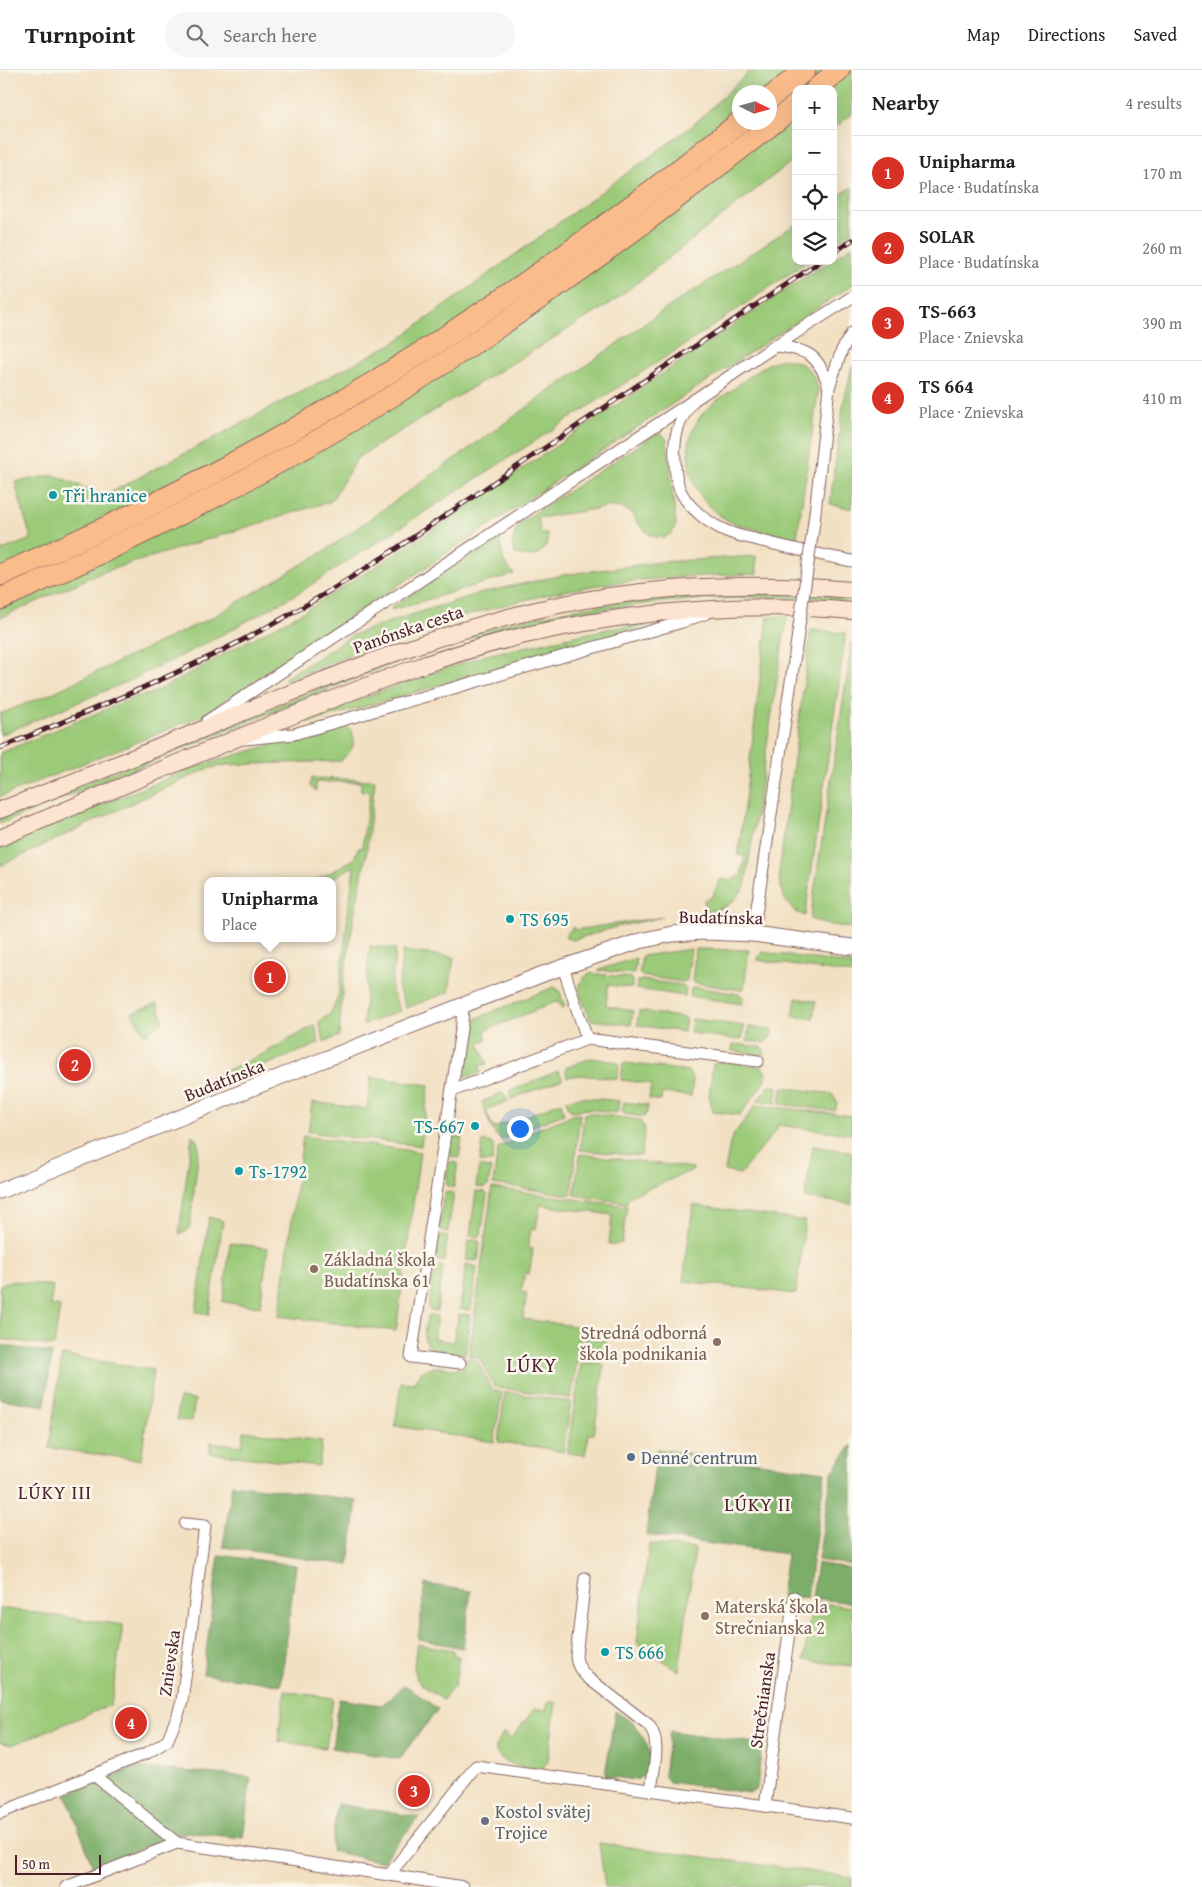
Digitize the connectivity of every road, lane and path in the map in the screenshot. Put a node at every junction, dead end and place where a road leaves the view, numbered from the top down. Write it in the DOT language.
graph roads {
  1 [pos="805,70"];
  2 [pos="839,70"];
  3 [pos="821,85"];
  4 [pos="777,92"];
  5 [pos="792,108"];
  6 [pos="732,128"];
  7 [pos="852,297"];
  8 [pos="852,333"];
  9 [pos="775,346"];
  10 [pos="829,387"];
  11 [pos="694,400"];
  12 [pos="852,561"];
  13 [pos="0,575"];
  14 [pos="852,590"];
  15 [pos="0,599"];
  16 [pos="717,610"];
  17 [pos="852,611"];
  18 [pos="186,735"];
  19 [pos="231,740"];
  20 [pos="0,810"];
  21 [pos="0,838"];
  22 [pos="753,934"];
  23 [pos="852,947"];
  24 [pos="563,967"];
  25 [pos="463,1006"];
  26 [pos="587,1039"];
  27 [pos="758,1061"];
  28 [pos="452,1091"];
  29 [pos="0,1191"];
  30 [pos="460,1363"];
  31 [pos="185,1524"];
  32 [pos="585,1578"];
  33 [pos="794,1598"];
  34 [pos="94,1775"];
  35 [pos="651,1791"];
  36 [pos="764,1806"];
  37 [pos="0,1813"];
  38 [pos="852,1818"];
  39 [pos="177,1843"];
  40 [pos="389,1875"];
  41 [pos="66,1887"];
  42 [pos="463,1887"];
  1 -- 4 [label="highway"];
  2 -- 3 [label="highway"];
  5 -- 15 [label="highway"];
  6 -- 13 [label="highway"];
  7 -- 9 [label="street"];
  8 -- 10 [label="street"];
  9 -- 10 [label="street"];
  9 -- 11 [label="street"];
  10 -- 22 [label="street, bridge"];
  11 -- 12 [label="street"];
  11 -- 18 [label="street"];
  14 -- 18 [label="main road, Panónska cesta"];
  16 -- 17 [label="main road"];
  16 -- 19 [label="street"];
  16 -- 19 [label="main road"];
  18 -- 20 [label="main road, Panónska cesta"];
  19 -- 21 [label="main road"];
  22 -- 23 [label="street, Budatínska"];
  22 -- 24 [label="street, Budatínska"];
  24 -- 25 [label="street, Budatínska"];
  24 -- 26 [label="street"];
  25 -- 28 [label="street"];
  25 -- 29 [label="street, Budatínska"];
  26 -- 27 [label="street"];
  26 -- 28 [label="street"];
  28 -- 30 [label="street"];
  31 -- 34 [label="street, Znievska"];
  32 -- 35 [label="street"];
  33 -- 36 [label="street, Strečnianska"];
  34 -- 37 [label="street, Znievska"];
  34 -- 39 [label="street"];
  35 -- 36 [label="street"];
  35 -- 40 [label="street"];
  36 -- 38 [label="street"];
  39 -- 40 [label="street"];
  39 -- 41 [label="street"];
  40 -- 42 [label="street"];
}
